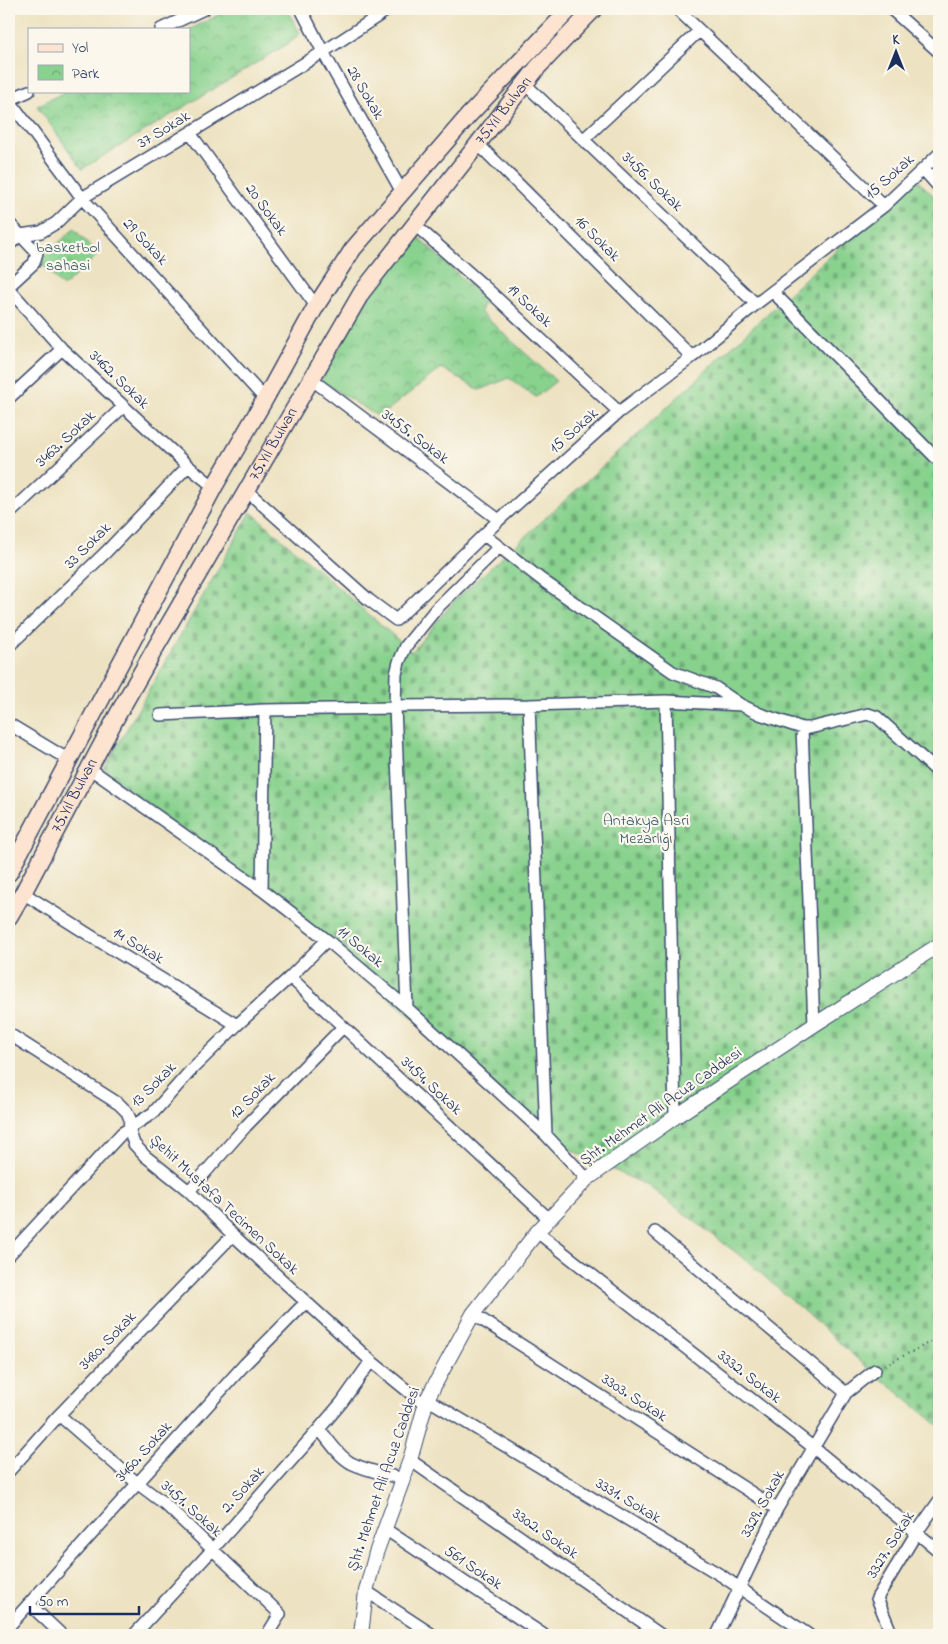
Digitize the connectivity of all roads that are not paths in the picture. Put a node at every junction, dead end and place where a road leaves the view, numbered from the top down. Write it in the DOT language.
graph roads {
  1 [pos="204,9"];
  2 [pos="301,9"];
  3 [pos="389,9"];
  4 [pos="570,9"];
  5 [pos="594,9"];
  6 [pos="677,9"];
  7 [pos="891,9"];
  8 [pos="163,28"];
  9 [pos="698,31"];
  10 [pos="323,52"];
  11 [pos="939,52"];
  12 [pos="525,84"];
  13 [pos="28,91"];
  14 [pos="9,100"];
  15 [pos="190,133"];
  16 [pos="584,139"];
  17 [pos="478,144"];
  18 [pos="939,154"];
  19 [pos="923,169"];
  20 [pos="939,187"];
  21 [pos="402,192"];
  22 [pos="82,198"];
  23 [pos="884,206"];
  24 [pos="9,222"];
  25 [pos="415,224"];
  26 [pos="20,235"];
  27 [pos="9,245"];
  28 [pos="9,287"];
  29 [pos="773,292"];
  30 [pos="756,304"];
  31 [pos="316,306"];
  32 [pos="62,349"];
  33 [pos="692,357"];
  34 [pos="311,380"];
  35 [pos="9,398"];
  36 [pos="265,399"];
  37 [pos="123,407"];
  38 [pos="619,412"];
  39 [pos="939,461"];
  40 [pos="188,466"];
  41 [pos="214,487"];
  42 [pos="246,490"];
  43 [pos="9,514"];
  44 [pos="499,520"];
  45 [pos="484,535"];
  46 [pos="499,547"];
  47 [pos="9,646"];
  48 [pos="666,701"];
  49 [pos="741,705"];
  50 [pos="395,706"];
  51 [pos="529,706"];
  52 [pos="265,710"];
  53 [pos="160,715"];
  54 [pos="9,724"];
  55 [pos="802,728"];
  56 [pos="69,760"];
  57 [pos="89,768"];
  58 [pos="939,773"];
  59 [pos="11,863"];
  60 [pos="262,890"];
  61 [pos="23,893"];
  62 [pos="9,917"];
  63 [pos="327,940"];
  64 [pos="939,945"];
  65 [pos="290,977"];
  66 [pos="408,1008"];
  67 [pos="237,1025"];
  68 [pos="814,1025"];
  69 [pos="343,1027"];
  70 [pos="9,1034"];
  71 [pos="675,1117"];
  72 [pos="129,1129"];
  73 [pos="546,1135"];
  74 [pos="587,1179"];
  75 [pos="189,1191"];
  76 [pos="549,1219"];
  77 [pos="537,1232"];
  78 [pos="655,1232"];
  79 [pos="233,1235"];
  80 [pos="9,1255"];
  81 [pos="306,1302"];
  82 [pos="473,1314"];
  83 [pos="371,1361"];
  84 [pos="875,1370"];
  85 [pos="846,1393"];
  86 [pos="426,1402"];
  87 [pos="59,1415"];
  88 [pos="319,1429"];
  89 [pos="814,1448"];
  90 [pos="410,1460"];
  91 [pos="9,1471"];
  92 [pos="403,1479"];
  93 [pos="137,1483"];
  94 [pos="939,1501"];
  95 [pos="777,1509"];
  96 [pos="385,1529"];
  97 [pos="917,1532"];
  98 [pos="212,1550"];
  99 [pos="939,1551"];
  100 [pos="739,1587"];
  101 [pos="366,1591"];
  102 [pos="29,1604"];
  103 [pos="9,1626"];
  104 [pos="62,1635"];
  105 [pos="134,1635"];
  106 [pos="267,1635"];
  107 [pos="361,1635"];
  108 [pos="432,1635"];
  109 [pos="544,1635"];
  110 [pos="661,1635"];
  111 [pos="717,1635"];
  112 [pos="809,1635"];
  113 [pos="892,1635"];
  1 -- 8 [label="street"];
  2 -- 10 [label="street, 28 Sokak"];
  3 -- 10 [label="street, 37 Sokak"];
  4 -- 21 [label="main road, 75.Yıl Bulvarı"];
  5 -- 12 [label="main road, 75.Yıl Bulvarı"];
  6 -- 9 [label="street"];
  7 -- 11 [label="street"];
  9 -- 16 [label="street"];
  9 -- 23 [label="street"];
  10 -- 15 [label="street, 37 Sokak"];
  10 -- 21 [label="street, 28 Sokak"];
  12 -- 16 [label="street, 3456. Sokak"];
  12 -- 17 [label="main road, 75.Yıl Bulvarı"];
  13 -- 14 [label="street"];
  14 -- 22 [label="street, 29 Sokak"];
  15 -- 22 [label="street, 37 Sokak"];
  15 -- 31 [label="street, 20 Sokak"];
  16 -- 30 [label="street, 3456. Sokak"];
  17 -- 25 [label="main road, 75.Yıl Bulvarı"];
  17 -- 33 [label="street, 16 Sokak"];
  18 -- 19 [label="street, 15 Sokak"];
  19 -- 20 [label="street"];
  19 -- 23 [label="street, 15 Sokak"];
  21 -- 31 [label="main road, 75.Yıl Bulvarı"];
  22 -- 26 [label="street, 37 Sokak"];
  22 -- 36 [label="street, 29 Sokak"];
  23 -- 29 [label="street, 15 Sokak"];
  24 -- 26 [label="street"];
  25 -- 34 [label="main road, 75.Yıl Bulvarı"];
  25 -- 38 [label="street, 19 Sokak"];
  26 -- 27 [label="street"];
  26 -- 28 [label="street"];
  28 -- 32 [label="street, 3462. Sokak"];
  29 -- 30 [label="street, 15 Sokak"];
  29 -- 39 [label="street"];
  30 -- 33 [label="street, 15 Sokak"];
  31 -- 36 [label="main road, 75.Yıl Bulvarı"];
  32 -- 35 [label="street"];
  32 -- 37 [label="street, 3462. Sokak"];
  33 -- 38 [label="street, 15 Sokak"];
  34 -- 42 [label="main road, 75.Yıl Bulvarı"];
  34 -- 44 [label="street, 3455. Sokak"];
  36 -- 41 [label="main road, 75.Yıl Bulvarı"];
  37 -- 40 [label="street, 3462. Sokak"];
  37 -- 43 [label="street, 3463. Sokak"];
  38 -- 44 [label="street, 15 Sokak"];
  40 -- 41 [label="street, 3462. Sokak"];
  40 -- 47 [label="street, 33 Sokak"];
  41 -- 56 [label="main road, 75.Yıl Bulvarı"];
  42 -- 45 [label="street, 15 Sokak"];
  42 -- 57 [label="main road, 75.Yıl Bulvarı"];
  44 -- 45 [label="street, 15 Sokak"];
  45 -- 46 [label="street"];
  46 -- 49 [label="street"];
  46 -- 50 [label="street"];
  48 -- 49 [label="street"];
  48 -- 51 [label="street"];
  48 -- 71 [label="street"];
  49 -- 55 [label="street"];
  50 -- 51 [label="street"];
  50 -- 52 [label="street"];
  50 -- 66 [label="street"];
  51 -- 73 [label="street"];
  52 -- 53 [label="street"];
  52 -- 60 [label="street"];
  54 -- 56 [label="street"];
  55 -- 58 [label="street"];
  55 -- 68 [label="street"];
  56 -- 59 [label="main road, 75.Yıl Bulvarı"];
  57 -- 60 [label="street, 11 Sokak"];
  57 -- 61 [label="main road, 75.Yıl Bulvarı"];
  60 -- 63 [label="street, 11 Sokak"];
  61 -- 62 [label="main road, 75.Yıl Bulvarı"];
  61 -- 67 [label="street, 14 Sokak"];
  63 -- 65 [label="street, 13 Sokak"];
  63 -- 66 [label="street, 11 Sokak"];
  64 -- 68 [label="street, Şht. Mehmet Ali Acuz Caddesi"];
  65 -- 67 [label="street, 13 Sokak"];
  65 -- 69 [label="street, 3454. Sokak"];
  66 -- 73 [label="street, 11 Sokak"];
  67 -- 72 [label="street, 13 Sokak"];
  68 -- 71 [label="street, Şht. Mehmet Ali Acuz Caddesi"];
  69 -- 75 [label="street, 12 Sokak"];
  69 -- 76 [label="street, 3454. Sokak"];
  70 -- 72 [label="street, Şehit Mustafa Tecimen Sokak"];
  71 -- 74 [label="street, Şht. Mehmet Ali Acuz Caddesi"];
  72 -- 75 [label="street, Şehit Mustafa Tecimen Sokak"];
  72 -- 80 [label="street, 13 Sokak"];
  73 -- 74 [label="street, 11 Sokak"];
  74 -- 76 [label="street, Şht. Mehmet Ali Acuz Caddesi"];
  75 -- 79 [label="street, Şehit Mustafa Tecimen Sokak"];
  76 -- 77 [label="street, Şht. Mehmet Ali Acuz Caddesi"];
  77 -- 82 [label="street, Şht. Mehmet Ali Acuz Caddesi"];
  77 -- 89 [label="street, 3332. Sokak"];
  78 -- 85 [label="street"];
  79 -- 81 [label="street, Şehit Mustafa Tecimen Sokak"];
  79 -- 87 [label="street, 3480. Sokak"];
  81 -- 83 [label="street, Şehit Mustafa Tecimen Sokak"];
  81 -- 93 [label="street, 3460. Sokak"];
  82 -- 86 [label="street, Şht. Mehmet Ali Acuz Caddesi"];
  82 -- 95 [label="street, 3303. Sokak"];
  83 -- 86 [label="street, Şehit Mustafa Tecimen Sokak"];
  83 -- 88 [label="street, 2. Sokak"];
  84 -- 85 [label="street, 3329. Sokak"];
  85 -- 89 [label="street, 3329. Sokak"];
  86 -- 90 [label="street, Şht. Mehmet Ali Acuz Caddesi"];
  86 -- 100 [label="street, 3331. Sokak"];
  87 -- 91 [label="street, 3480. Sokak"];
  87 -- 93 [label="street, 3451. Sokak"];
  88 -- 92 [label="street"];
  88 -- 98 [label="street, 2. Sokak"];
  89 -- 95 [label="street, 3329. Sokak"];
  89 -- 97 [label="street, 3332. Sokak"];
  90 -- 92 [label="street, Şht. Mehmet Ali Acuz Caddesi"];
  90 -- 110 [label="street, 3302. Sokak"];
  92 -- 96 [label="street, Şht. Mehmet Ali Acuz Caddesi"];
  93 -- 98 [label="street, 3451. Sokak"];
  93 -- 102 [label="street, 3460. Sokak"];
  94 -- 97 [label="street, 3327. Sokak"];
  95 -- 100 [label="street, 3329. Sokak"];
  96 -- 101 [label="street, Şht. Mehmet Ali Acuz Caddesi"];
  96 -- 109 [label="street, 561 Sokak"];
  97 -- 99 [label="street, 3332. Sokak"];
  97 -- 113 [label="street, 3327. Sokak"];
  98 -- 105 [label="street, 2. Sokak"];
  98 -- 106 [label="street, 3451. Sokak"];
  100 -- 111 [label="street, 3329. Sokak"];
  100 -- 112 [label="street, 3331. Sokak"];
  101 -- 107 [label="street, Şht. Mehmet Ali Acuz Caddesi"];
  101 -- 108 [label="street"];
  102 -- 103 [label="street, 3460. Sokak"];
  102 -- 104 [label="street"];
}
